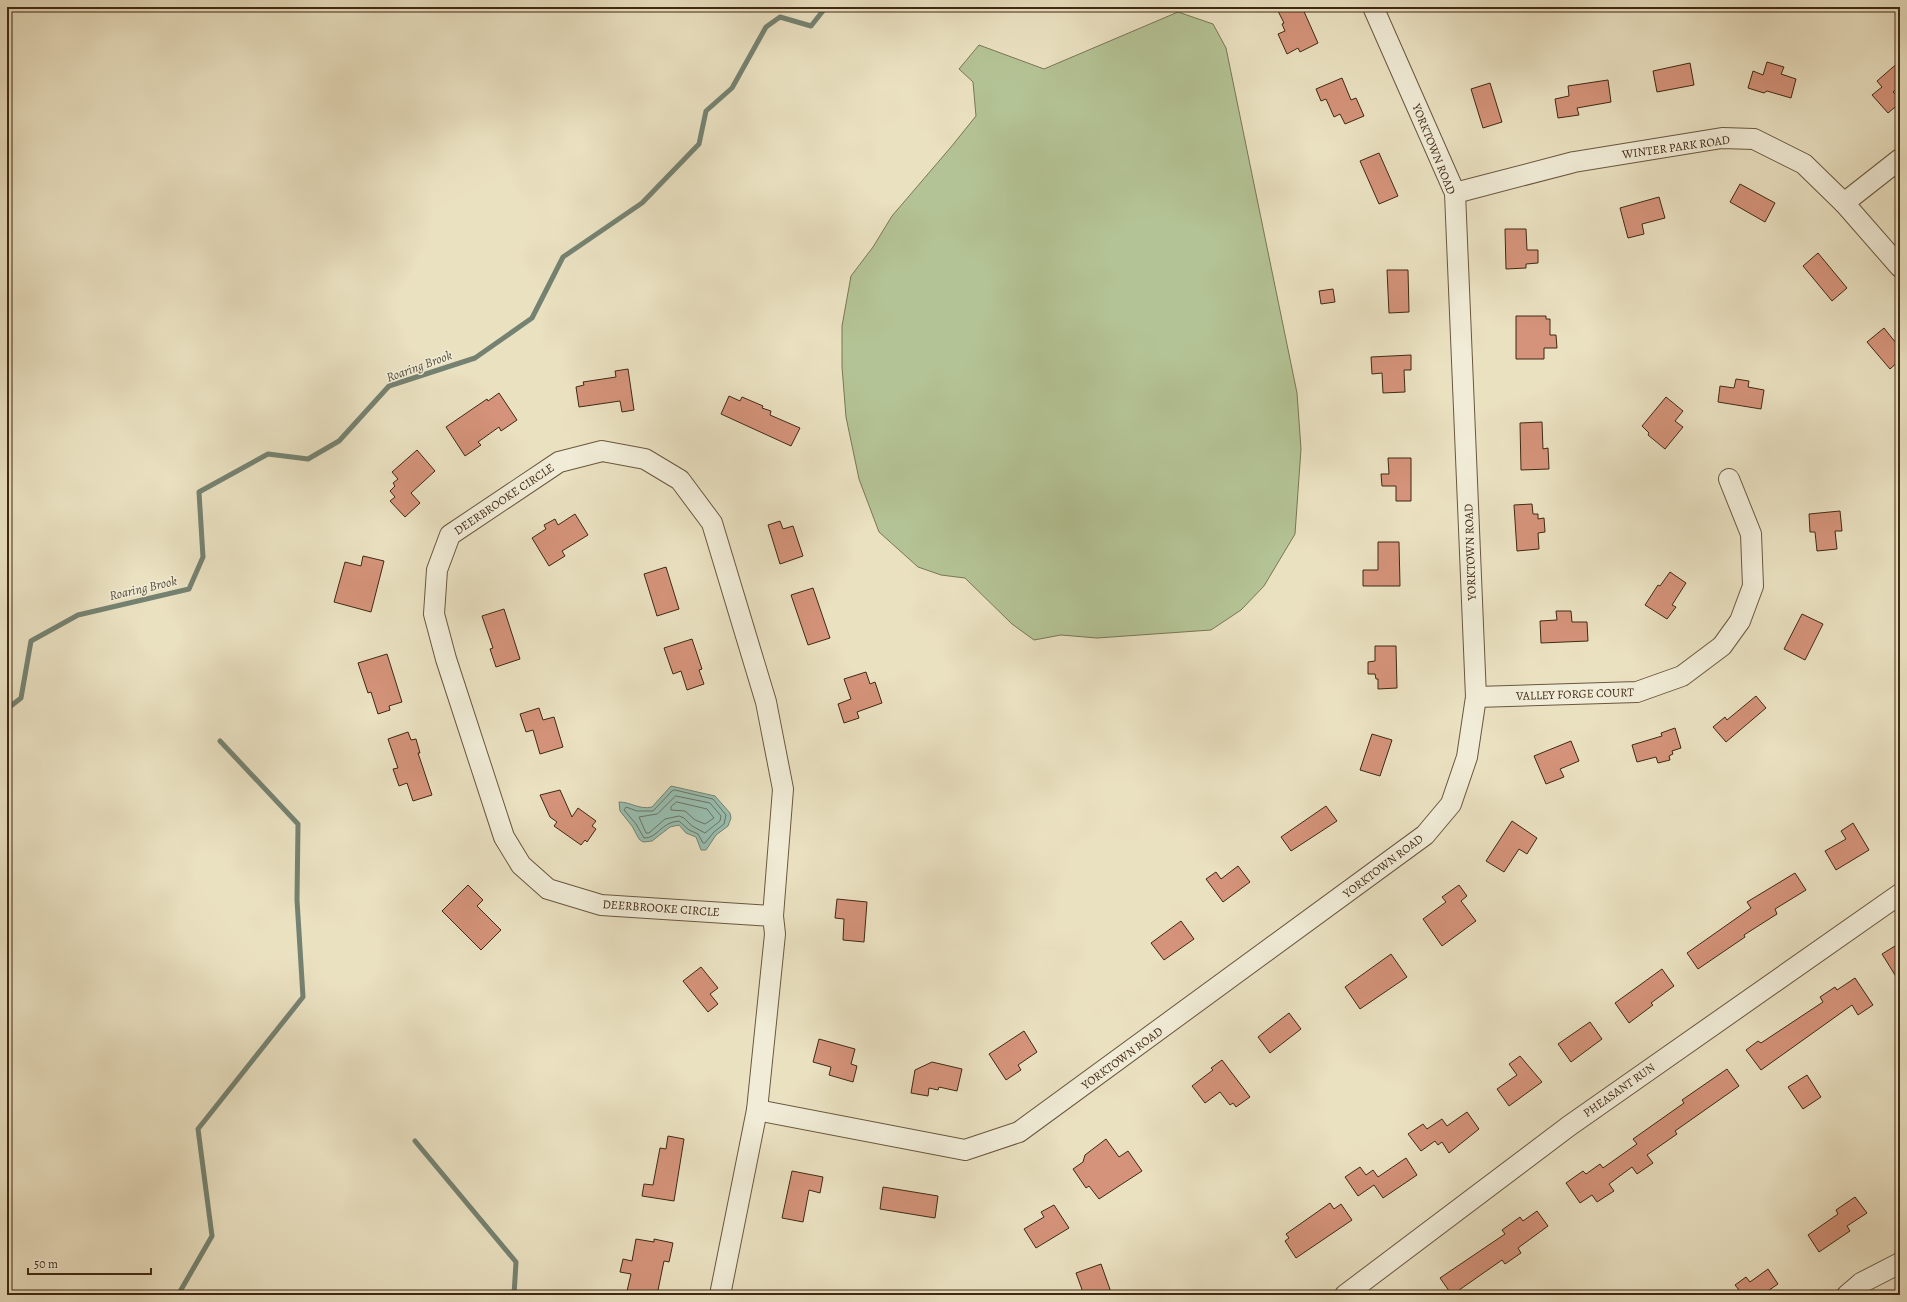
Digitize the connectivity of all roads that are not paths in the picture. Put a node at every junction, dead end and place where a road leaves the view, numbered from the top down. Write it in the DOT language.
graph roads {
  1 [pos="1373,7"];
  2 [pos="1900,159"];
  3 [pos="1455,193"];
  4 [pos="1844,203"];
  5 [pos="1900,267"];
  6 [pos="1729,479"];
  7 [pos="1476,697"];
  8 [pos="1900,894"];
  9 [pos="773,916"];
  10 [pos="757,1110"];
  11 [pos="1900,1263"];
  12 [pos="720,1295"];
  13 [pos="1345,1295"];
  14 [pos="1846,1295"];
  1 -- 3 [label="street, YORKTOWN ROAD"];
  2 -- 4 [label="street"];
  3 -- 4 [label="street, WINTER PARK ROAD"];
  3 -- 7 [label="street, YORKTOWN ROAD"];
  4 -- 5 [label="street, WINTER PARK ROAD"];
  6 -- 7 [label="street, VALLEY FORGE COURT"];
  7 -- 10 [label="street, YORKTOWN ROAD"];
  8 -- 13 [label="street, PHEASANT RUN"];
  9 -- 9 [label="street, DEERBROOKE CIRCLE"];
  9 -- 10 [label="street, DEERBROOKE CIRCLE"];
  10 -- 12 [label="street, DEERBROOKE CIRCLE"];
  11 -- 14 [label="street"];
}
